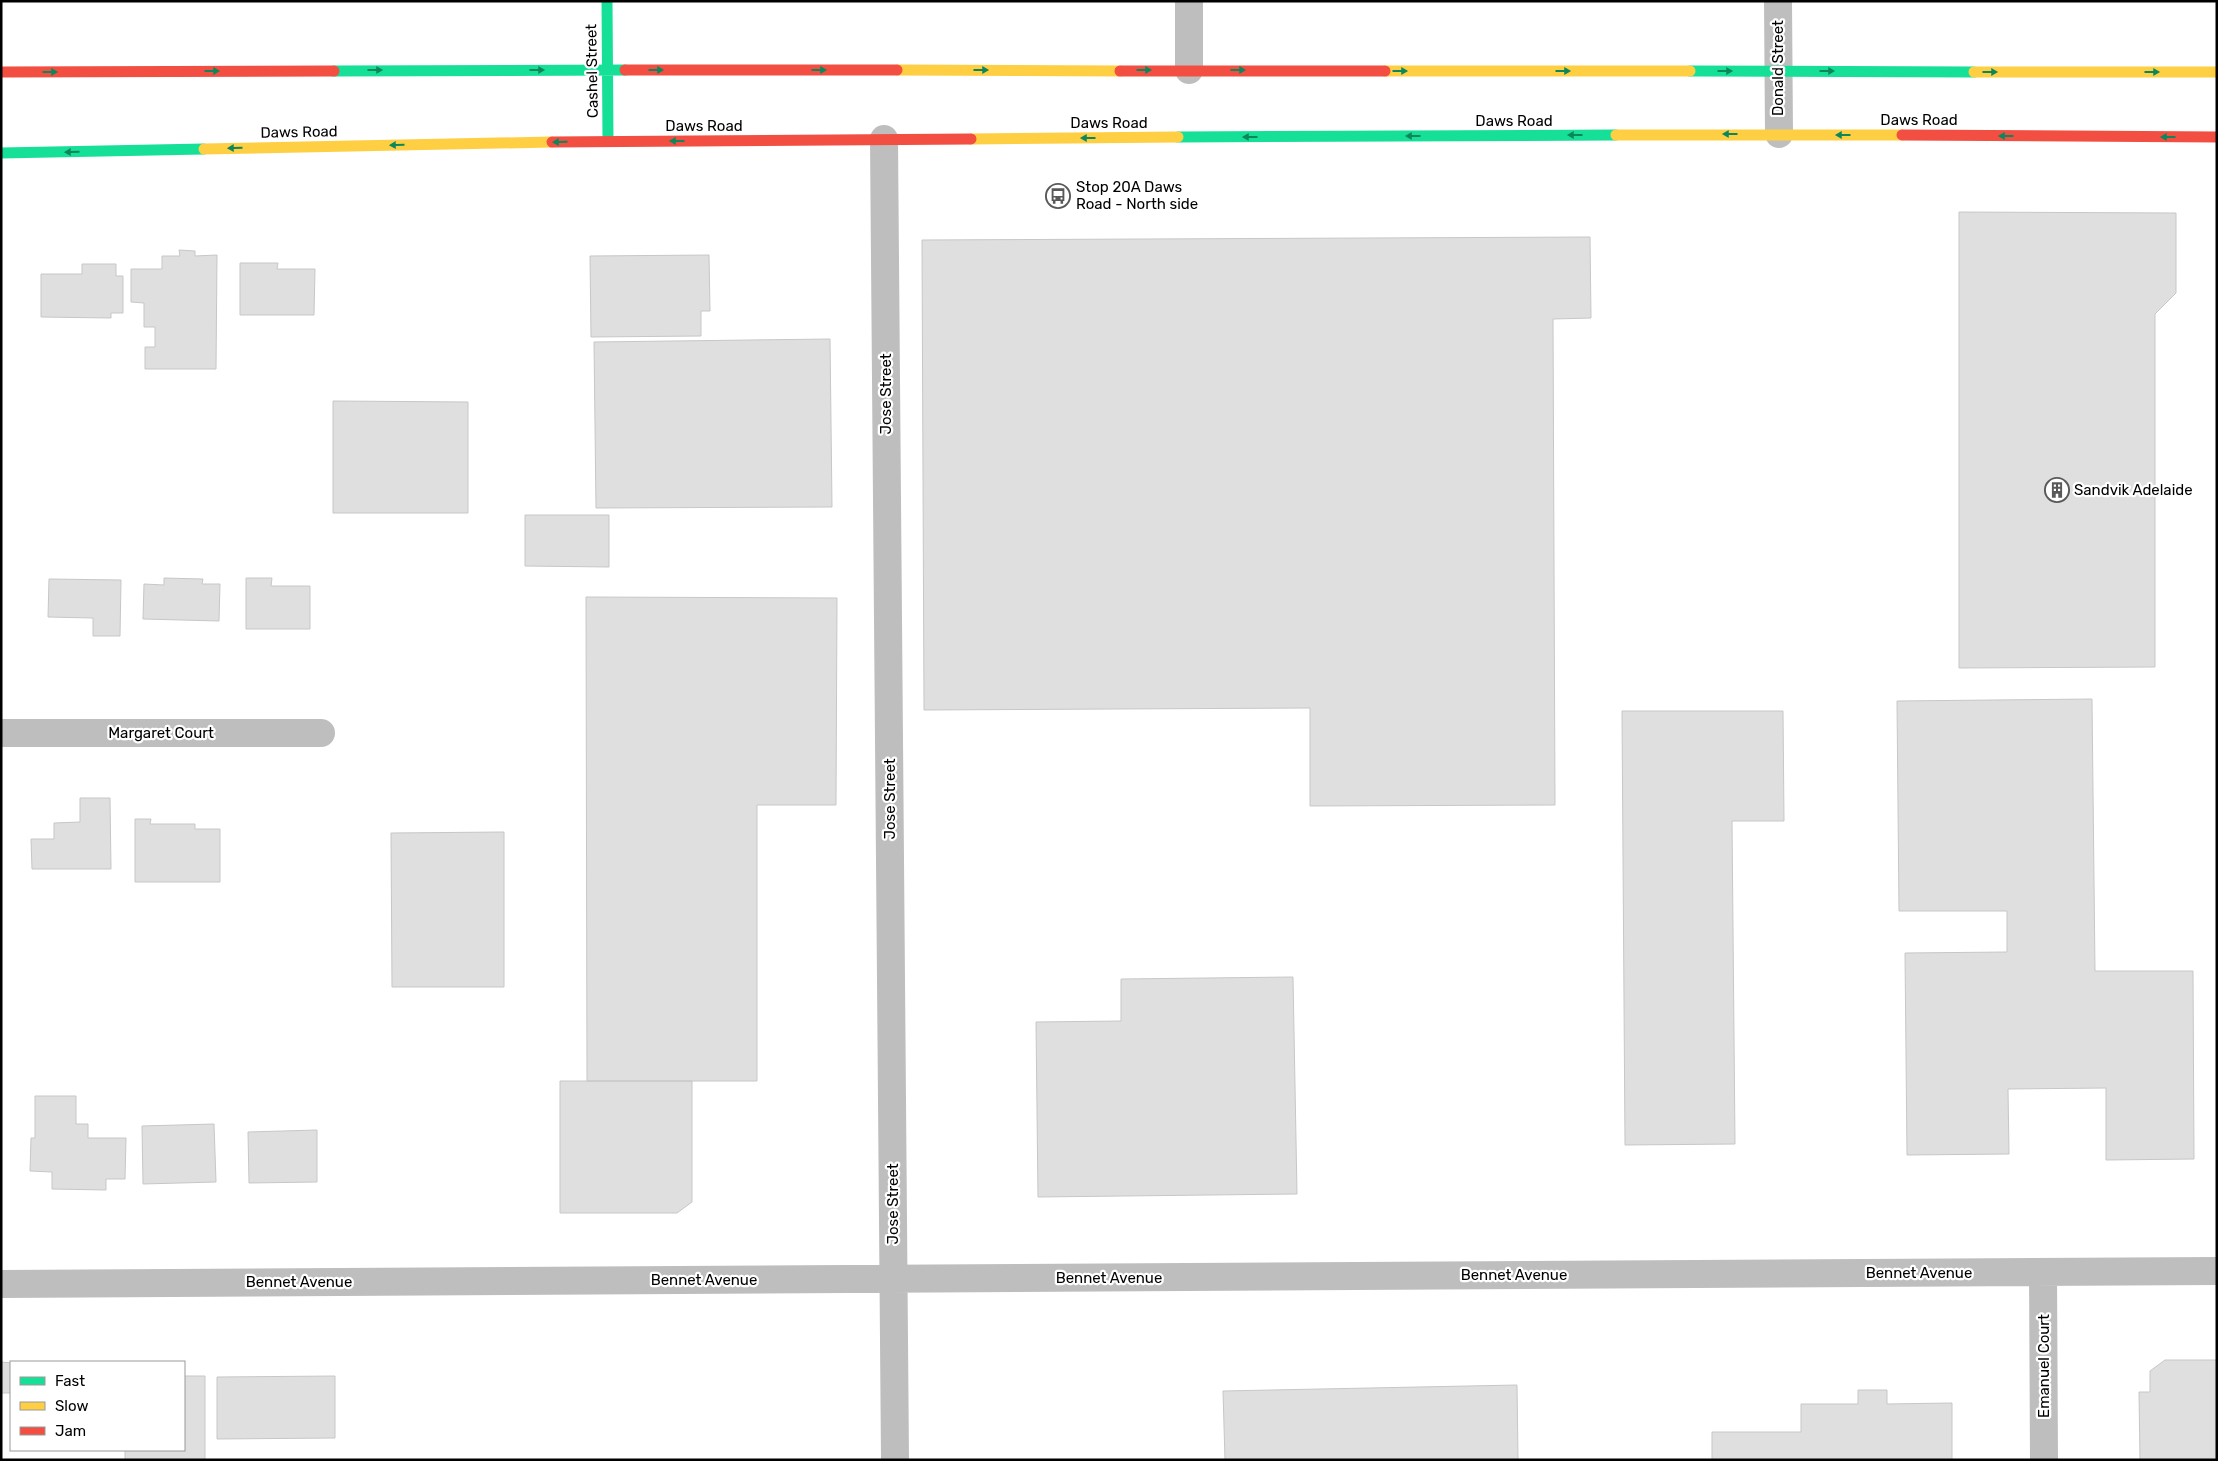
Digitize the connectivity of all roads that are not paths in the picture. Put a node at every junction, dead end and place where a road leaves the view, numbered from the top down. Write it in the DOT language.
graph roads {
  1 [pos="607,1"];
  2 [pos="1189,1"];
  3 [pos="1778,1"];
  4 [pos="608,70"];
  5 [pos="1189,70"];
  6 [pos="1778,71"];
  7 [pos="1,72"];
  8 [pos="2217,72"];
  9 [pos="1779,134"];
  10 [pos="2217,137"];
  11 [pos="884,139"];
  12 [pos="608,141"];
  13 [pos="1,153"];
  14 [pos="1,733"];
  15 [pos="321,733"];
  16 [pos="2043,1272"];
  17 [pos="2217,1272"];
  18 [pos="894,1279"];
  19 [pos="1,1284"];
  20 [pos="895,1460"];
  21 [pos="2044,1460"];
  1 -- 4 [label="main road, Cashel Street"];
  2 -- 5 [label="street"];
  3 -- 6 [label="street, Donald Street"];
  4 -- 5 [label="main road, one-way"];
  7 -- 4 [label="main road, one-way"];
  4 -- 12 [label="main road, Cashel Street"];
  5 -- 6 [label="main road, one-way"];
  6 -- 8 [label="main road, one-way"];
  6 -- 9 [label="street, Donald Street"];
  10 -- 9 [label="main road, Daws Road, one-way"];
  9 -- 11 [label="main road, Daws Road, one-way"];
  11 -- 12 [label="main road, Daws Road, one-way"];
  11 -- 18 [label="street, Jose Street"];
  12 -- 13 [label="main road, Daws Road, one-way"];
  14 -- 15 [label="street, Margaret Court"];
  16 -- 17 [label="street, Bennet Avenue"];
  16 -- 18 [label="street, Bennet Avenue"];
  16 -- 21 [label="street, Emanuel Court"];
  18 -- 19 [label="street, Bennet Avenue"];
  18 -- 20 [label="street, Jose Street"];
}
